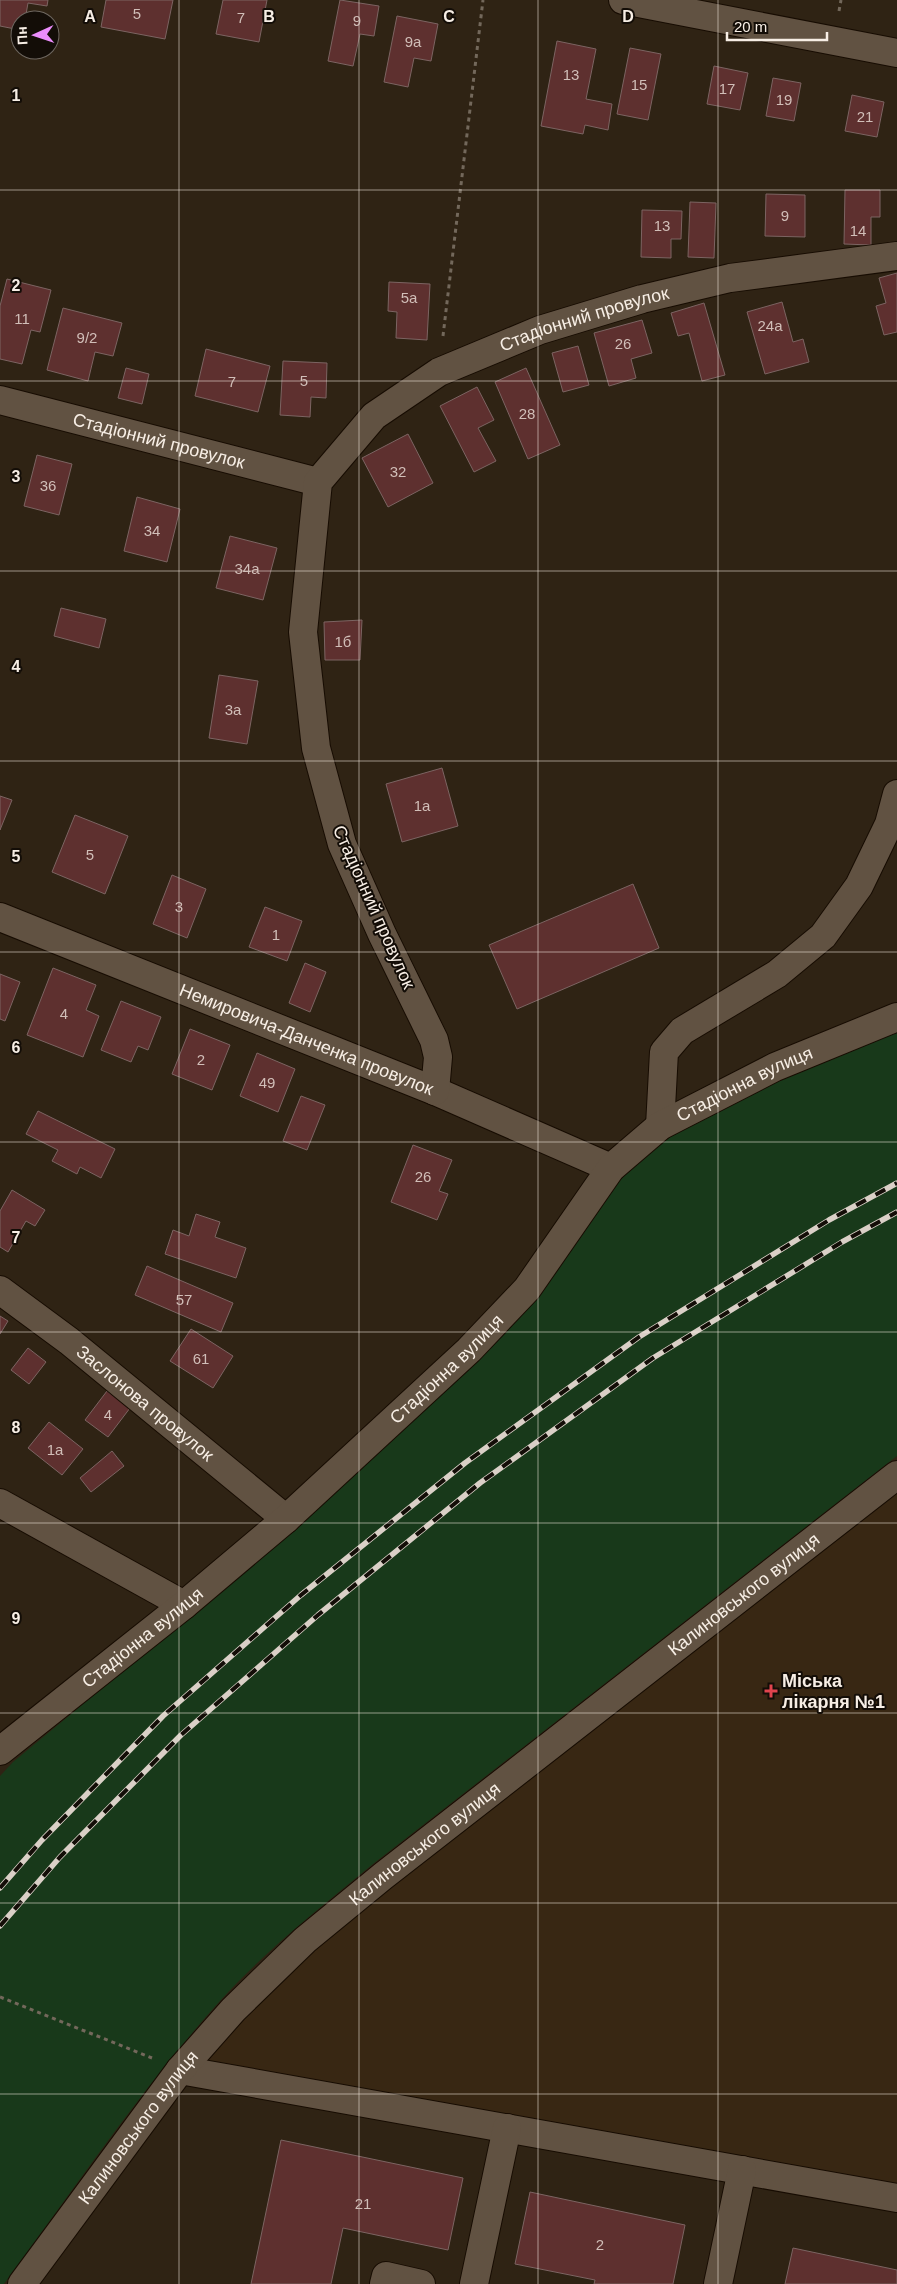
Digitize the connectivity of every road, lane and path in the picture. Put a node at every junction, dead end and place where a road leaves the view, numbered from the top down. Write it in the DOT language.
graph roads {
  1 [pos="483,0"];
  2 [pos="623,0"];
  3 [pos="897,53"];
  4 [pos="897,256"];
  5 [pos="439,372"];
  6 [pos="0,400"];
  7 [pos="318,482"];
  8 [pos="897,794"];
  9 [pos="0,917"];
  10 [pos="897,1017"];
  11 [pos="434,1091"];
  12 [pos="660,1126"];
  13 [pos="611,1168"];
  14 [pos="0,1290"];
  15 [pos="897,1475"];
  16 [pos="0,1503"];
  17 [pos="286,1519"];
  18 [pos="184,1605"];
  19 [pos="0,1751"];
  20 [pos="0,1997"];
  21 [pos="180,2070"];
  22 [pos="507,2128"];
  23 [pos="742,2170"];
  24 [pos="897,2198"];
  25 [pos="22,2284"];
  26 [pos="384,2284"];
  27 [pos="421,2284"];
  28 [pos="474,2284"];
  29 [pos="718,2284"];
  1 -- 5 [label="path"];
  2 -- 3 [label="street"];
  4 -- 5 [label="street, Стадіонний провулок"];
  5 -- 7 [label="street, Стадіонний провулок"];
  6 -- 7 [label="street, Стадіонний провулок"];
  7 -- 11 [label="street, Стадіонний провулок"];
  8 -- 12 [label="street"];
  9 -- 11 [label="street, Немировича-Данченка провулок"];
  10 -- 12 [label="street, Стадіонна вулиця"];
  11 -- 13 [label="street, Немировича-Данченка провулок"];
  12 -- 13 [label="street, Стадіонна вулиця"];
  13 -- 17 [label="street, Стадіонна вулиця"];
  14 -- 17 [label="street, Заслонова провулок"];
  15 -- 21 [label="street, Калиновського вулиця"];
  16 -- 18 [label="street"];
  17 -- 18 [label="street, Стадіонна вулиця"];
  18 -- 19 [label="street, Стадіонна вулиця"];
  20 -- 21 [label="path"];
  21 -- 22 [label="street"];
  21 -- 25 [label="street, Калиновського вулиця"];
  22 -- 23 [label="street"];
  22 -- 28 [label="street"];
  23 -- 24 [label="street"];
  23 -- 29 [label="street"];
  26 -- 27 [label="street"];
}
